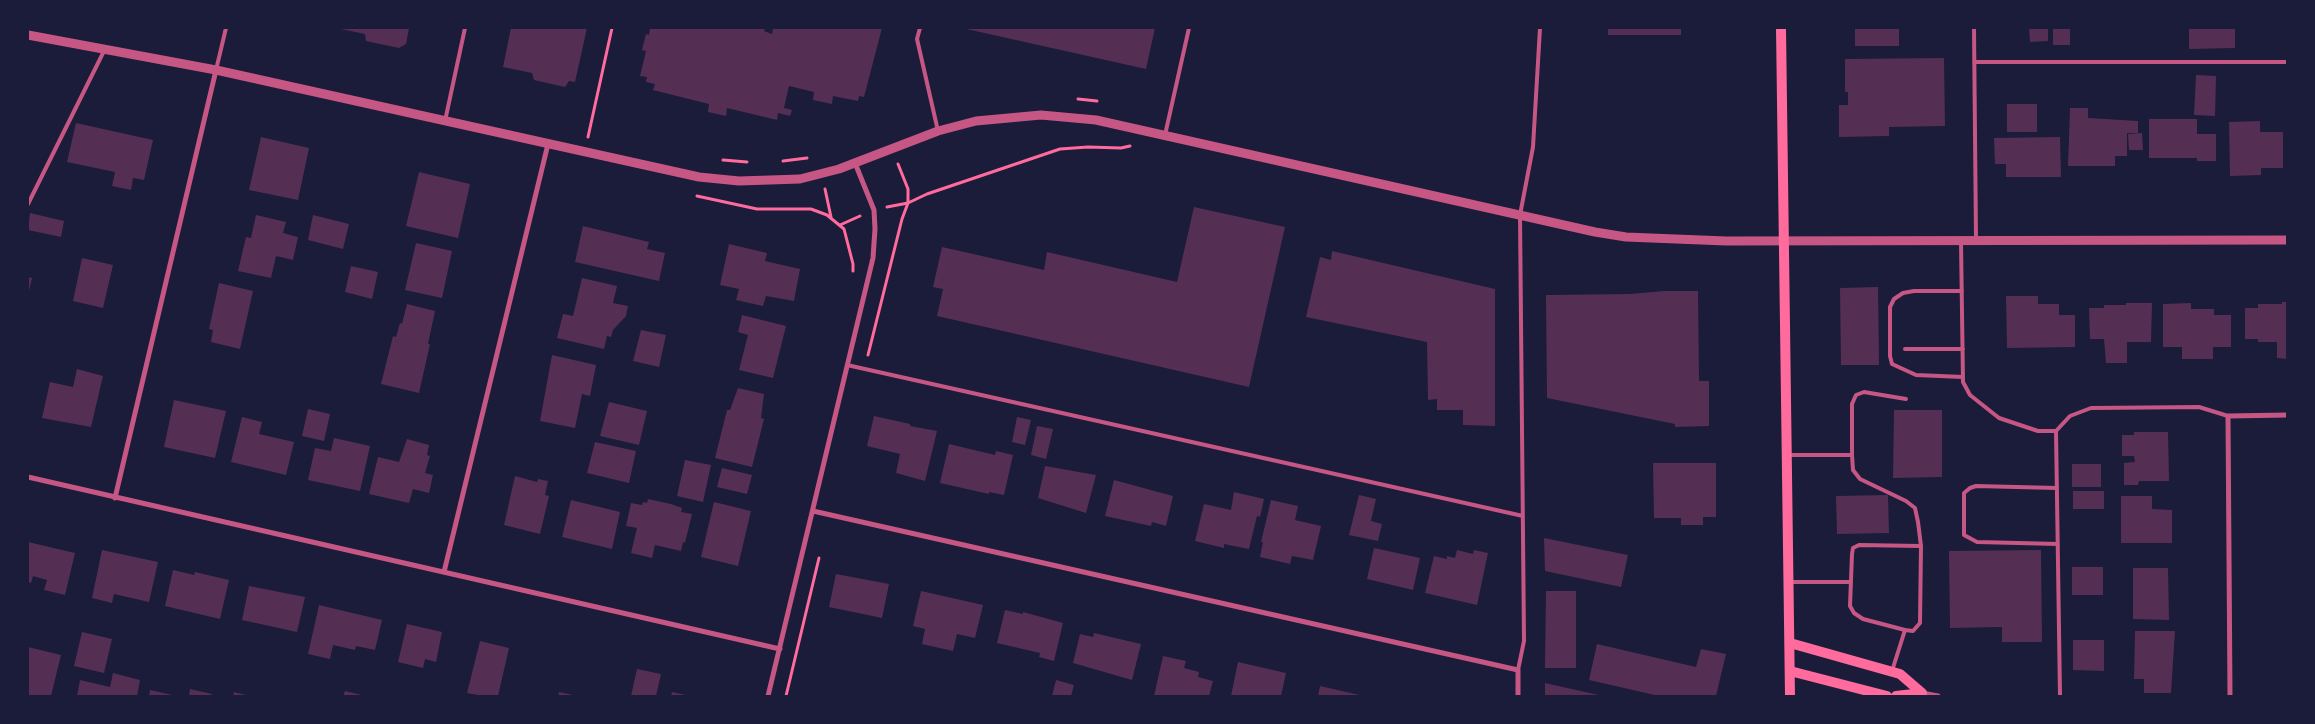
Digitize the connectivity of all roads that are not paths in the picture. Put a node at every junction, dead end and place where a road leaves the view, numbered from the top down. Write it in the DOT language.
graph roads {
  1 [pos="226,28"];
  2 [pos="465,28"];
  3 [pos="920,28"];
  4 [pos="1189,28"];
  5 [pos="1540,28"];
  6 [pos="1782,28"];
  7 [pos="1974,28"];
  8 [pos="28,35"];
  9 [pos="106,49"];
  10 [pos="1974,62"];
  11 [pos="2288,62"];
  12 [pos="216,70"];
  13 [pos="445,121"];
  14 [pos="938,131"];
  15 [pos="1165,135"];
  16 [pos="548,144"];
  17 [pos="855,163"];
  18 [pos="28,204"];
  19 [pos="1520,215"];
  20 [pos="1976,239"];
  21 [pos="1782,240"];
  22 [pos="1961,240"];
  23 [pos="2288,240"];
  24 [pos="1962,292"];
  25 [pos="1905,349"];
  26 [pos="1963,349"];
  27 [pos="847,365"];
  28 [pos="1963,379"];
  29 [pos="1906,399"];
  30 [pos="2228,416"];
  31 [pos="2288,416"];
  32 [pos="2056,431"];
  33 [pos="1786,455"];
  34 [pos="1852,455"];
  35 [pos="28,477"];
  36 [pos="2057,488"];
  37 [pos="115,498"];
  38 [pos="812,511"];
  39 [pos="1523,516"];
  40 [pos="2058,544"];
  41 [pos="1921,546"];
  42 [pos="444,572"];
  43 [pos="1789,582"];
  44 [pos="1851,582"];
  45 [pos="1905,630"];
  46 [pos="1790,643"];
  47 [pos="780,648"];
  48 [pos="1518,670"];
  49 [pos="1790,671"];
  50 [pos="1892,672"];
  51 [pos="1922,693"];
  52 [pos="768,696"];
  53 [pos="1518,696"];
  54 [pos="1790,696"];
  55 [pos="1887,696"];
  56 [pos="1896,696"];
  57 [pos="1938,696"];
  58 [pos="2060,696"];
  59 [pos="2230,696"];
  1 -- 12 [label="lane"];
  2 -- 13 [label="lane"];
  3 -- 14 [label="lane"];
  4 -- 15 [label="lane"];
  5 -- 19 [label="lane"];
  6 -- 21 [label="main road"];
  7 -- 10 [label="lane"];
  8 -- 9 [label="street"];
  9 -- 12 [label="street"];
  9 -- 18 [label="lane"];
  10 -- 11 [label="lane"];
  10 -- 20 [label="lane"];
  12 -- 13 [label="street"];
  12 -- 37 [label="street"];
  13 -- 16 [label="street"];
  14 -- 15 [label="street"];
  14 -- 17 [label="street"];
  15 -- 19 [label="street"];
  16 -- 17 [label="street"];
  16 -- 42 [label="street"];
  17 -- 27 [label="street"];
  19 -- 21 [label="street"];
  19 -- 39 [label="lane"];
  20 -- 22 [label="street"];
  20 -- 23 [label="street"];
  21 -- 22 [label="street"];
  21 -- 33 [label="main road"];
  22 -- 24 [label="lane"];
  24 -- 26 [label="lane"];
  24 -- 28 [label="lane"];
  25 -- 26 [label="lane"];
  26 -- 28 [label="lane"];
  27 -- 38 [label="street"];
  27 -- 39 [label="lane"];
  28 -- 32 [label="lane"];
  29 -- 34 [label="lane"];
  30 -- 31 [label="street"];
  30 -- 32 [label="lane"];
  30 -- 59 [label="street"];
  32 -- 36 [label="lane"];
  33 -- 34 [label="lane"];
  33 -- 43 [label="main road"];
  34 -- 41 [label="lane"];
  35 -- 37 [label="street"];
  36 -- 40 [label="lane"];
  36 -- 40 [label="lane"];
  37 -- 42 [label="street"];
  38 -- 47 [label="street"];
  38 -- 48 [label="street"];
  39 -- 48 [label="lane"];
  40 -- 58 [label="lane"];
  41 -- 44 [label="lane"];
  41 -- 45 [label="lane"];
  42 -- 47 [label="street"];
  43 -- 44 [label="lane"];
  43 -- 46 [label="main road"];
  44 -- 45 [label="lane"];
  45 -- 50 [label="lane"];
  46 -- 49 [label="main road"];
  46 -- 50 [label="main road"];
  47 -- 52 [label="street"];
  48 -- 53 [label="street"];
  49 -- 54 [label="main road"];
  49 -- 55 [label="main road"];
  50 -- 51 [label="main road"];
  51 -- 56 [label="main road"];
  51 -- 57 [label="street"];
}
